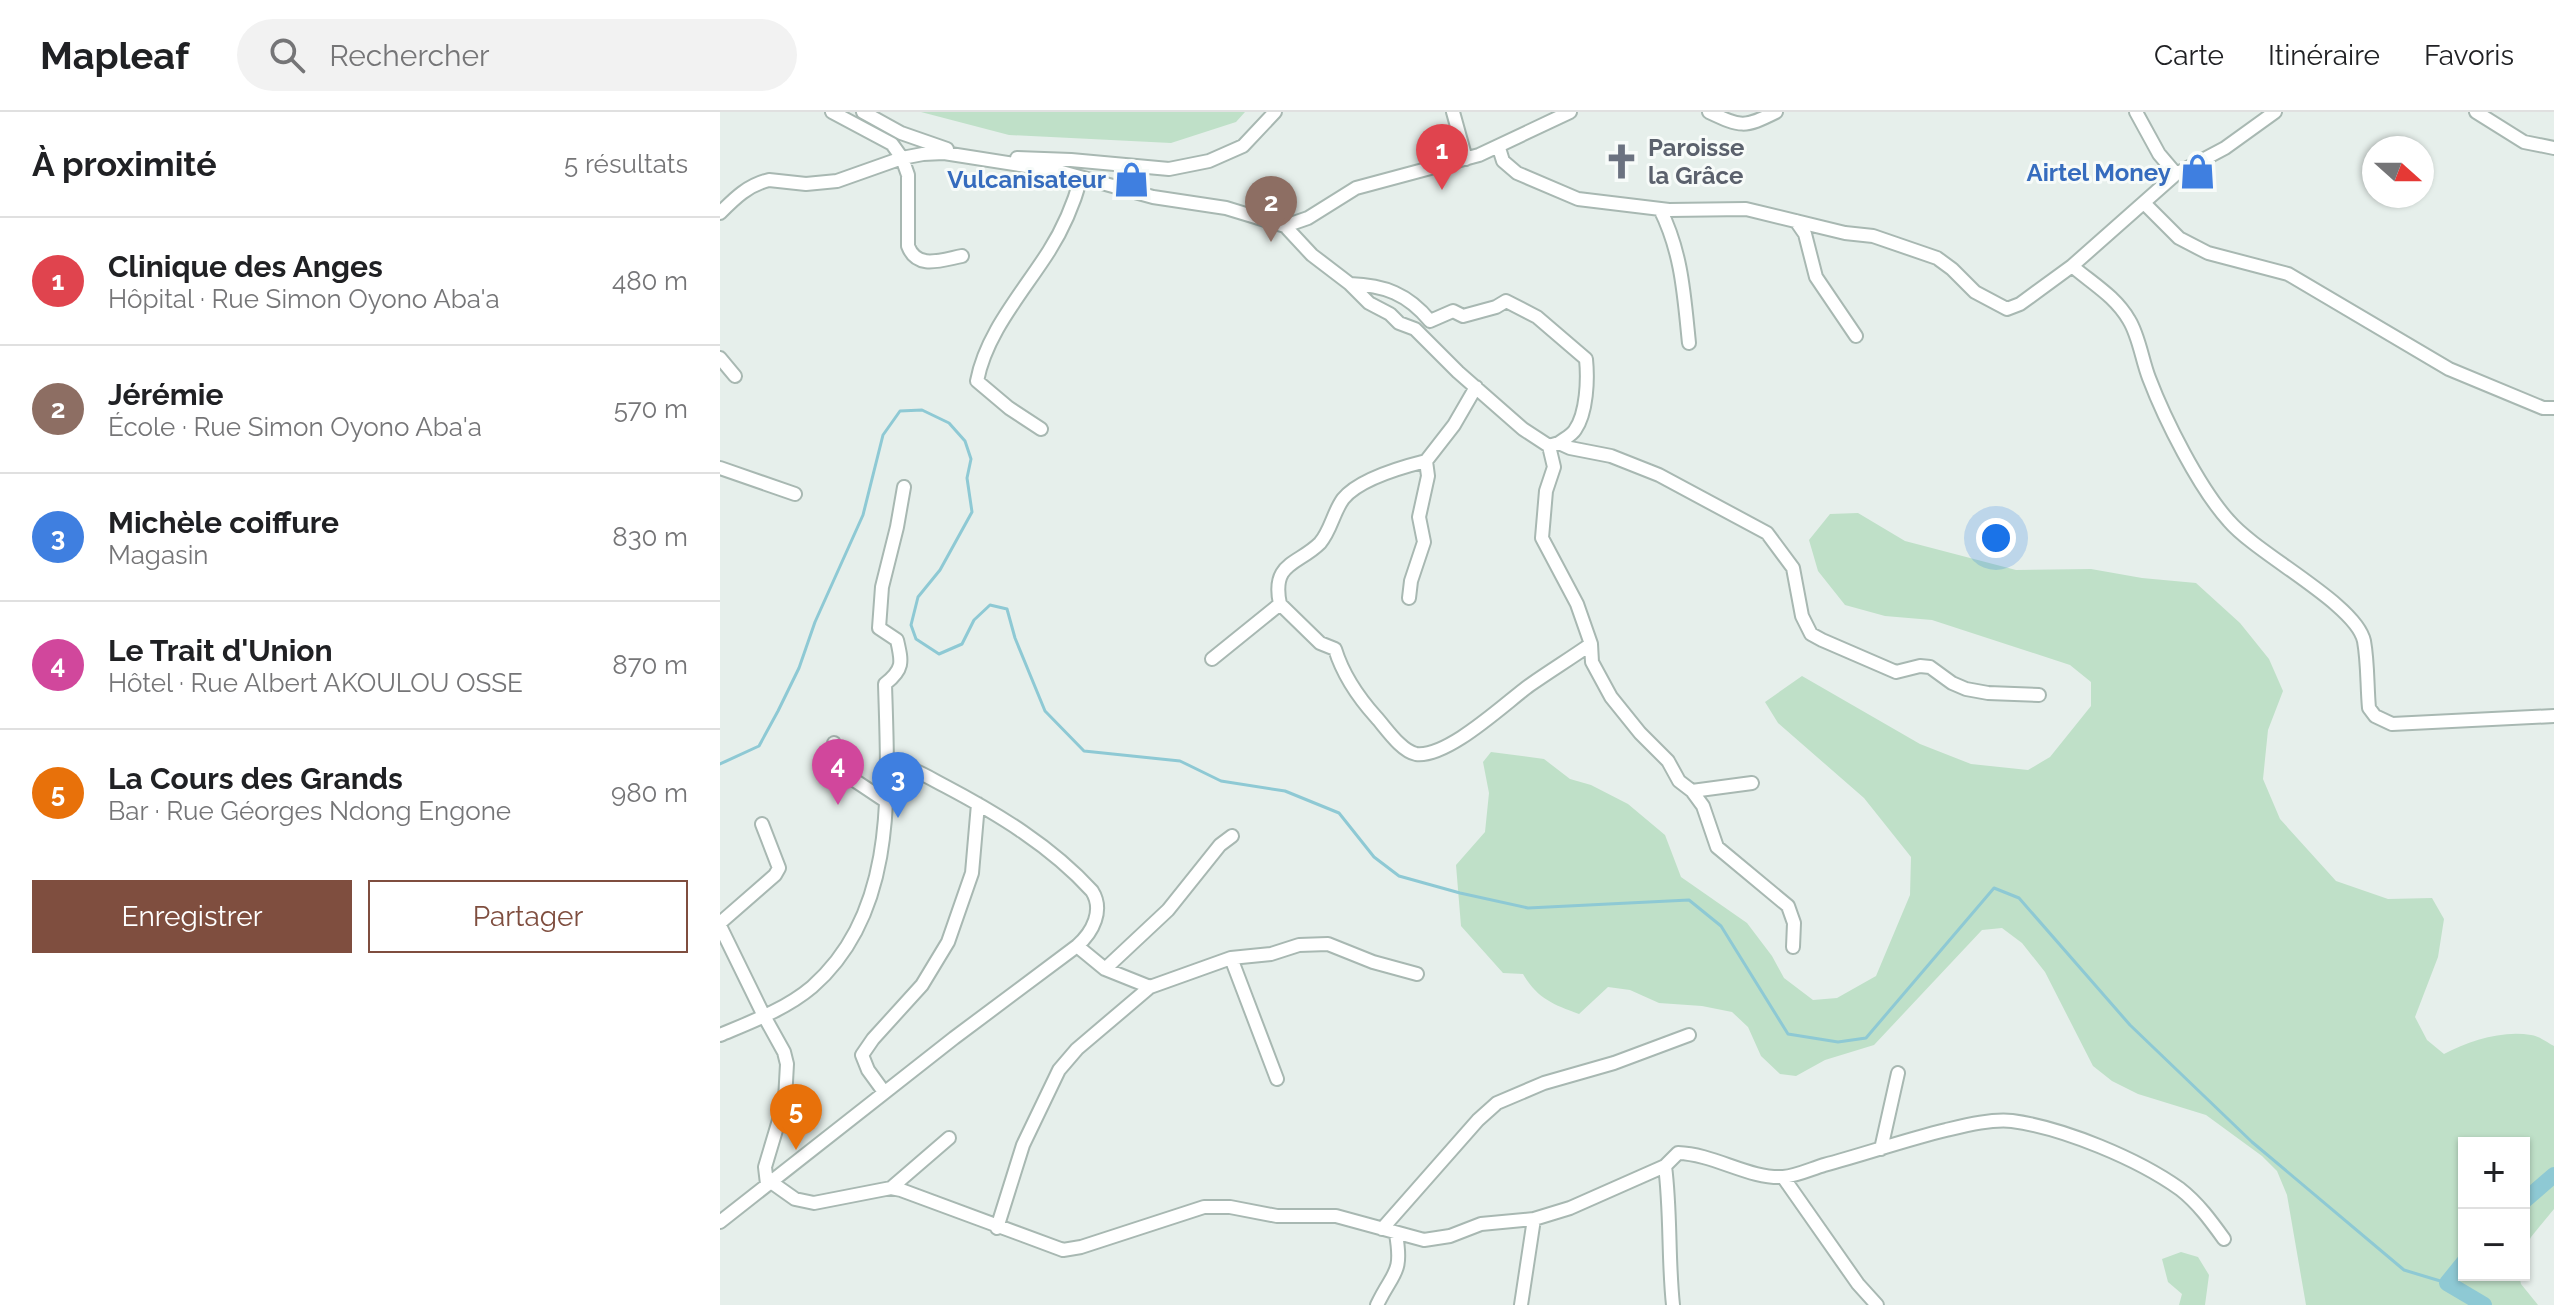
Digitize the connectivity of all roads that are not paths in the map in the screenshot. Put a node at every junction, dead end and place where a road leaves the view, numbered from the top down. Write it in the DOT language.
graph roads {
  1 [pos="832,112"];
  2 [pos="863,112"];
  3 [pos="1275,112"];
  4 [pos="1453,112"];
  5 [pos="1570,112"];
  6 [pos="1709,112"];
  7 [pos="1776,112"];
  8 [pos="2136,112"];
  9 [pos="2275,112"];
  10 [pos="2476,112"];
  11 [pos="1499,148"];
  12 [pos="2554,148"];
  13 [pos="902,158"];
  14 [pos="1466,159"];
  15 [pos="2176,174"];
  16 [pos="1081,178"];
  17 [pos="2144,203"];
  18 [pos="1660,209"];
  19 [pos="720,213"];
  20 [pos="1796,221"];
  21 [pos="1285,226"];
  22 [pos="962,256"];
  23 [pos="2072,266"];
  24 [pos="1350,284"];
  25 [pos="1856,336"];
  26 [pos="1689,343"];
  27 [pos="720,358"];
  28 [pos="735,376"];
  29 [pos="1476,387"];
  30 [pos="2554,408"];
  31 [pos="1041,429"];
  32 [pos="1554,445"];
  33 [pos="1426,461"];
  34 [pos="720,468"];
  35 [pos="904,487"];
  36 [pos="795,494"];
  37 [pos="1409,598"];
  38 [pos="1280,604"];
  39 [pos="1591,644"];
  40 [pos="1212,659"];
  41 [pos="2039,695"];
  42 [pos="2554,716"];
  43 [pos="834,743"];
  44 [pos="887,763"];
  45 [pos="1752,783"];
  46 [pos="1692,791"];
  47 [pos="887,802"];
  48 [pos="978,804"];
  49 [pos="762,824"];
  50 [pos="1232,836"];
  51 [pos="720,924"];
  52 [pos="1077,946"];
  53 [pos="1793,947"];
  54 [pos="1231,958"];
  55 [pos="1105,969"];
  56 [pos="1417,974"];
  57 [pos="1150,987"];
  58 [pos="764,1016"];
  59 [pos="720,1035"];
  60 [pos="1689,1035"];
  61 [pos="1898,1073"];
  62 [pos="1277,1079"];
  63 [pos="884,1092"];
  64 [pos="949,1138"];
  65 [pos="1881,1149"];
  66 [pos="1665,1166"];
  67 [pos="1783,1177"];
  68 [pos="769,1183"];
  69 [pos="891,1188"];
  70 [pos="1534,1219"];
  71 [pos="720,1222"];
  72 [pos="997,1228"];
  73 [pos="1382,1229"];
  74 [pos="1396,1234"];
  75 [pos="2224,1239"];
  76 [pos="1377,1305"];
  77 [pos="1521,1305"];
  78 [pos="1673,1305"];
  79 [pos="1877,1305"];
  1 -- 13 [label="street"];
  2 -- 3 [label="street"];
  4 -- 14 [label="street"];
  5 -- 11 [label="street"];
  6 -- 7 [label="street"];
  8 -- 15 [label="street"];
  9 -- 15 [label="street"];
  10 -- 12 [label="street"];
  11 -- 14 [label="street"];
  11 -- 18 [label="street"];
  13 -- 16 [label="street"];
  13 -- 19 [label="street"];
  13 -- 22 [label="street"];
  14 -- 21 [label="street"];
  15 -- 17 [label="street"];
  16 -- 21 [label="street"];
  16 -- 31 [label="street"];
  17 -- 23 [label="street"];
  17 -- 30 [label="street"];
  18 -- 20 [label="street"];
  18 -- 26 [label="street"];
  20 -- 23 [label="street"];
  20 -- 25 [label="street"];
  21 -- 24 [label="street"];
  23 -- 42 [label="street"];
  24 -- 29 [label="street"];
  24 -- 32 [label="street"];
  27 -- 28 [label="street"];
  29 -- 32 [label="street"];
  29 -- 33 [label="street"];
  32 -- 39 [label="street"];
  32 -- 41 [label="street"];
  33 -- 37 [label="street"];
  33 -- 38 [label="street"];
  34 -- 36 [label="street"];
  35 -- 44 [label="street"];
  38 -- 39 [label="street"];
  38 -- 40 [label="street"];
  39 -- 46 [label="street"];
  43 -- 47 [label="street"];
  44 -- 47 [label="street"];
  44 -- 48 [label="street"];
  45 -- 46 [label="street"];
  46 -- 53 [label="street"];
  47 -- 58 [label="street"];
  48 -- 52 [label="street"];
  48 -- 63 [label="street"];
  49 -- 51 [label="street"];
  50 -- 55 [label="street"];
  51 -- 58 [label="street"];
  52 -- 55 [label="street"];
  52 -- 63 [label="street"];
  54 -- 56 [label="street"];
  54 -- 57 [label="street"];
  54 -- 62 [label="street"];
  55 -- 57 [label="street"];
  57 -- 72 [label="street"];
  58 -- 59 [label="street"];
  58 -- 68 [label="street"];
  60 -- 73 [label="street"];
  61 -- 65 [label="street"];
  63 -- 68 [label="street"];
  64 -- 69 [label="street"];
  65 -- 67 [label="street"];
  65 -- 75 [label="street"];
  66 -- 67 [label="street"];
  66 -- 70 [label="street"];
  66 -- 78 [label="street"];
  67 -- 79 [label="street"];
  68 -- 69 [label="street"];
  68 -- 71 [label="street"];
  69 -- 72 [label="street"];
  70 -- 74 [label="street"];
  70 -- 77 [label="street"];
  72 -- 73 [label="street"];
  73 -- 74 [label="street"];
  74 -- 76 [label="street"];
}
